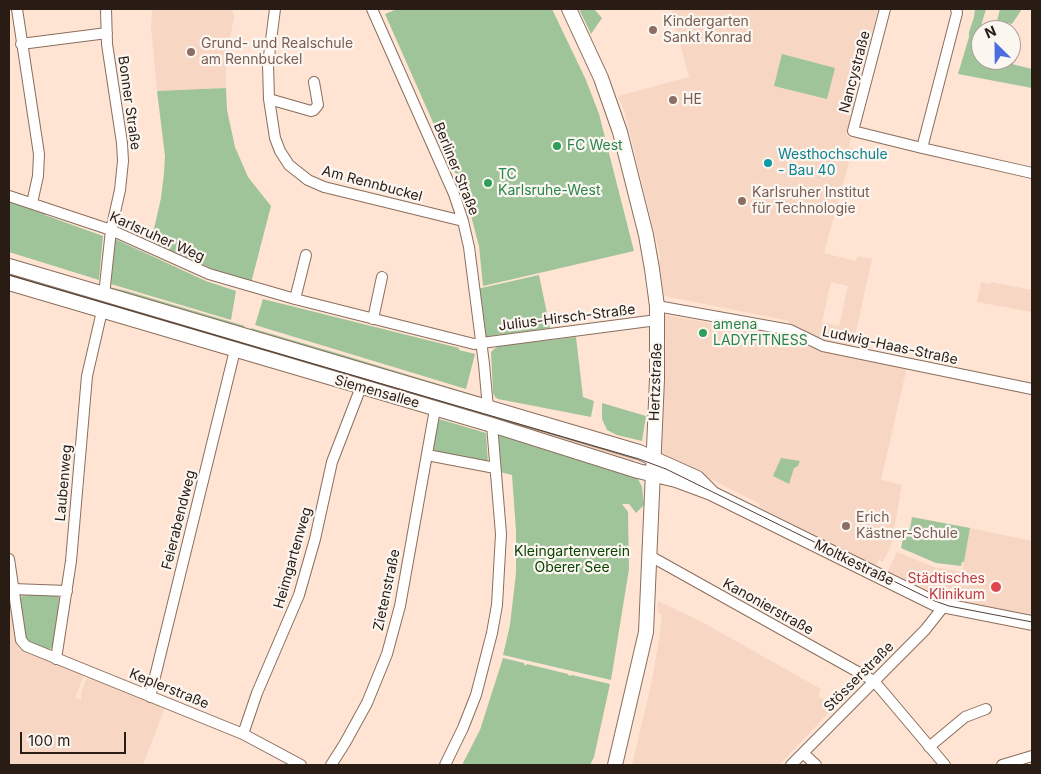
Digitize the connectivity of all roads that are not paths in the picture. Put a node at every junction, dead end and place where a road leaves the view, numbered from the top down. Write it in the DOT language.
graph roads {
  1 [pos="17,9"];
  2 [pos="106,9"];
  3 [pos="275,9"];
  4 [pos="372,9"];
  5 [pos="569,9"];
  6 [pos="885,9"];
  7 [pos="956,9"];
  8 [pos="107,33"];
  9 [pos="21,44"];
  10 [pos="314,82"];
  11 [pos="269,99"];
  12 [pos="922,148"];
  13 [pos="1032,173"];
  14 [pos="9,196"];
  15 [pos="32,203"];
  16 [pos="463,221"];
  17 [pos="111,230"];
  18 [pos="306,255"];
  19 [pos="9,266"];
  20 [pos="382,277"];
  21 [pos="9,283"];
  22 [pos="104,295"];
  23 [pos="295,300"];
  24 [pos="102,311"];
  25 [pos="657,313"];
  26 [pos="373,318"];
  27 [pos="481,343"];
  28 [pos="235,350"];
  29 [pos="361,387"];
  30 [pos="1032,389"];
  31 [pos="488,408"];
  32 [pos="435,409"];
  33 [pos="492,426"];
  34 [pos="427,456"];
  35 [pos="653,458"];
  36 [pos="495,468"];
  37 [pos="652,474"];
  38 [pos="711,493"];
  39 [pos="650,556"];
  40 [pos="9,559"];
  41 [pos="13,589"];
  42 [pos="67,591"];
  43 [pos="944,606"];
  44 [pos="1032,623"];
  45 [pos="56,659"];
  46 [pos="874,681"];
  47 [pos="150,697"];
  48 [pos="986,709"];
  49 [pos="243,734"];
  50 [pos="929,747"];
  51 [pos="803,753"];
  52 [pos="1032,756"];
  53 [pos="301,765"];
  54 [pos="331,765"];
  55 [pos="445,765"];
  56 [pos="615,765"];
  57 [pos="792,765"];
  58 [pos="816,765"];
  59 [pos="944,765"];
  60 [pos="1002,765"];
  1 -- 9 [label="street"];
  2 -- 8 [label="street, Bonner Straße"];
  3 -- 11 [label="street, Am Rennbuckel"];
  4 -- 16 [label="street, Berliner Straße"];
  5 -- 25 [label="main road, Hertzstraße"];
  6 -- 12 [label="street, Nancystraße"];
  7 -- 12 [label="street"];
  8 -- 9 [label="street"];
  8 -- 17 [label="street, Bonner Straße"];
  9 -- 15 [label="street"];
  10 -- 11 [label="street"];
  11 -- 16 [label="street, Am Rennbuckel"];
  12 -- 13 [label="street, Nancystraße"];
  14 -- 15 [label="street, Karlsruher Weg"];
  15 -- 17 [label="street, Karlsruher Weg"];
  16 -- 27 [label="street, Berliner Straße"];
  17 -- 22 [label="street, Bonner Straße"];
  17 -- 23 [label="street, Karlsruher Weg"];
  18 -- 23 [label="street"];
  19 -- 22 [label="main road, Siemensallee"];
  20 -- 26 [label="street"];
  21 -- 24 [label="main road, Siemensallee"];
  22 -- 24 [label="main road"];
  22 -- 31 [label="main road, Siemensallee"];
  23 -- 26 [label="street, Karlsruher Weg"];
  24 -- 28 [label="main road, Siemensallee"];
  24 -- 42 [label="street, Laubenweg"];
  25 -- 27 [label="street, Julius-Hirsch-Straße"];
  25 -- 30 [label="street, Ludwig-Haas-Straße"];
  25 -- 35 [label="main road, Hertzstraße"];
  26 -- 27 [label="street, Karlsruher Weg"];
  27 -- 31 [label="street, Berliner Straße"];
  28 -- 29 [label="main road, Siemensallee"];
  28 -- 47 [label="street, Feierabendweg"];
  29 -- 32 [label="main road, Siemensallee"];
  29 -- 49 [label="street, Heimgartenweg"];
  31 -- 35 [label="main road, Siemensallee"];
  32 -- 33 [label="main road, Siemensallee"];
  32 -- 34 [label="street, Zietenstraße"];
  33 -- 36 [label="street"];
  33 -- 37 [label="main road, Siemensallee"];
  34 -- 36 [label="street"];
  34 -- 54 [label="street, Zietenstraße"];
  35 -- 37 [label="main road, Hertzstraße"];
  35 -- 38 [label="main road, Moltkestraße"];
  36 -- 55 [label="street"];
  37 -- 38 [label="main road, Moltkestraße"];
  37 -- 39 [label="main road, Hertzstraße"];
  38 -- 43 [label="main road, Moltkestraße"];
  39 -- 46 [label="street, Kanonierstraße"];
  39 -- 56 [label="main road, Hertzstraße"];
  40 -- 41 [label="street"];
  41 -- 42 [label="street"];
  41 -- 45 [label="street, Keplerstraße"];
  42 -- 45 [label="street, Laubenweg"];
  43 -- 44 [label="main road, Moltkestraße"];
  43 -- 46 [label="street, Stösserstraße"];
  45 -- 47 [label="street, Keplerstraße"];
  46 -- 50 [label="street"];
  46 -- 51 [label="street, Stösserstraße"];
  47 -- 49 [label="street, Keplerstraße"];
  48 -- 50 [label="street"];
  49 -- 53 [label="street, Keplerstraße"];
  50 -- 59 [label="street"];
  51 -- 57 [label="street, Stösserstraße"];
  51 -- 58 [label="street"];
  52 -- 60 [label="street"];
}
